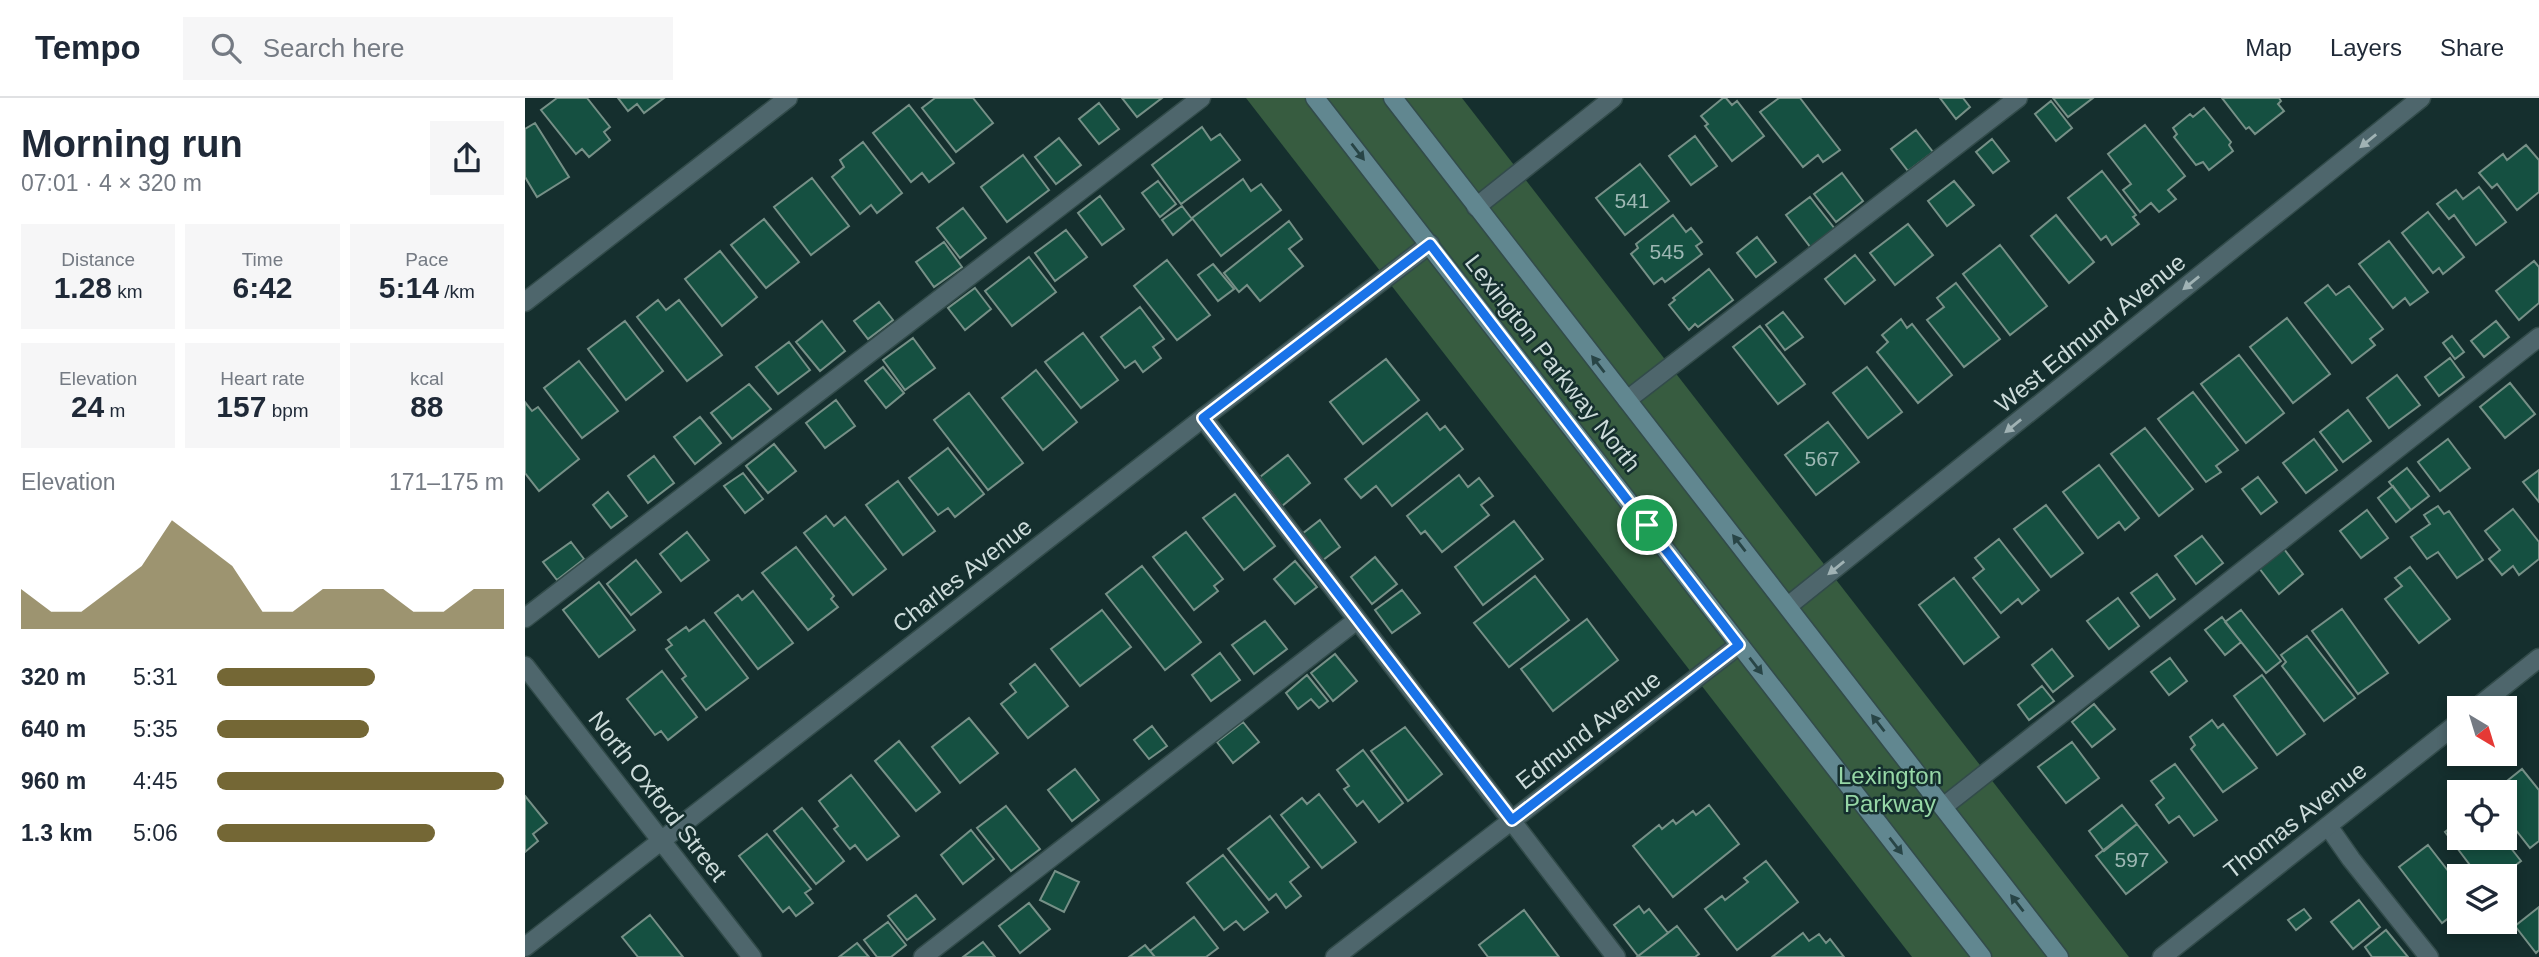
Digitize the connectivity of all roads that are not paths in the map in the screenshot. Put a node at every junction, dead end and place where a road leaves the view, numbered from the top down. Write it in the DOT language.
graph roads {
  1 [pos="788,98"];
  2 [pos="1201,98"];
  3 [pos="1315,98"];
  4 [pos="1393,98"];
  5 [pos="1613,98"];
  6 [pos="2018,98"];
  7 [pos="2421,98"];
  8 [pos="1476,207"];
  9 [pos="1430,244"];
  10 [pos="525,302"];
  11 [pos="2539,337"];
  12 [pos="1627,400"];
  13 [pos="1203,418"];
  14 [pos="1788,606"];
  15 [pos="525,618"];
  16 [pos="1357,620"];
  17 [pos="1739,645"];
  18 [pos="2539,658"];
  19 [pos="525,666"];
  20 [pos="2491,696"];
  21 [pos="2447,732"];
  22 [pos="1943,807"];
  23 [pos="1512,820"];
  24 [pos="2328,826"];
  25 [pos="662,840"];
  26 [pos="525,947"];
  27 [pos="752,957"];
  28 [pos="923,957"];
  29 [pos="1335,957"];
  30 [pos="1616,957"];
  31 [pos="1982,957"];
  32 [pos="2059,957"];
  33 [pos="2162,957"];
  34 [pos="2429,957"];
  1 -- 10 [label="street"];
  2 -- 15 [label="street"];
  3 -- 9 [label="main road, Lexington Parkway North, one-way"];
  4 -- 8 [label="main road, Lexington Parkway North"];
  5 -- 8 [label="street"];
  6 -- 12 [label="street"];
  7 -- 14 [label="street, West Edmund Avenue, one-way"];
  12 -- 8 [label="main road, Lexington Parkway North, one-way"];
  9 -- 13 [label="street, Charles Avenue"];
  9 -- 17 [label="main road, Lexington Parkway North"];
  11 -- 22 [label="street"];
  14 -- 12 [label="main road, Lexington Parkway North, one-way"];
  13 -- 16 [label="street"];
  13 -- 25 [label="street, Charles Avenue"];
  22 -- 14 [label="main road, Lexington Parkway North, one-way"];
  16 -- 23 [label="street"];
  16 -- 28 [label="street"];
  17 -- 23 [label="street, Edmund Avenue"];
  17 -- 31 [label="main road, Lexington Parkway North, one-way"];
  18 -- 20 [label="street"];
  19 -- 25 [label="street, North Oxford Street"];
  21 -- 24 [label="street, Thomas Avenue"];
  32 -- 22 [label="main road, Lexington Parkway North, one-way"];
  23 -- 29 [label="street, Edmund Avenue"];
  23 -- 30 [label="street"];
  24 -- 33 [label="street, Thomas Avenue"];
  24 -- 34 [label="street"];
  25 -- 26 [label="street, Charles Avenue"];
  25 -- 27 [label="street, North Oxford Street"];
}
